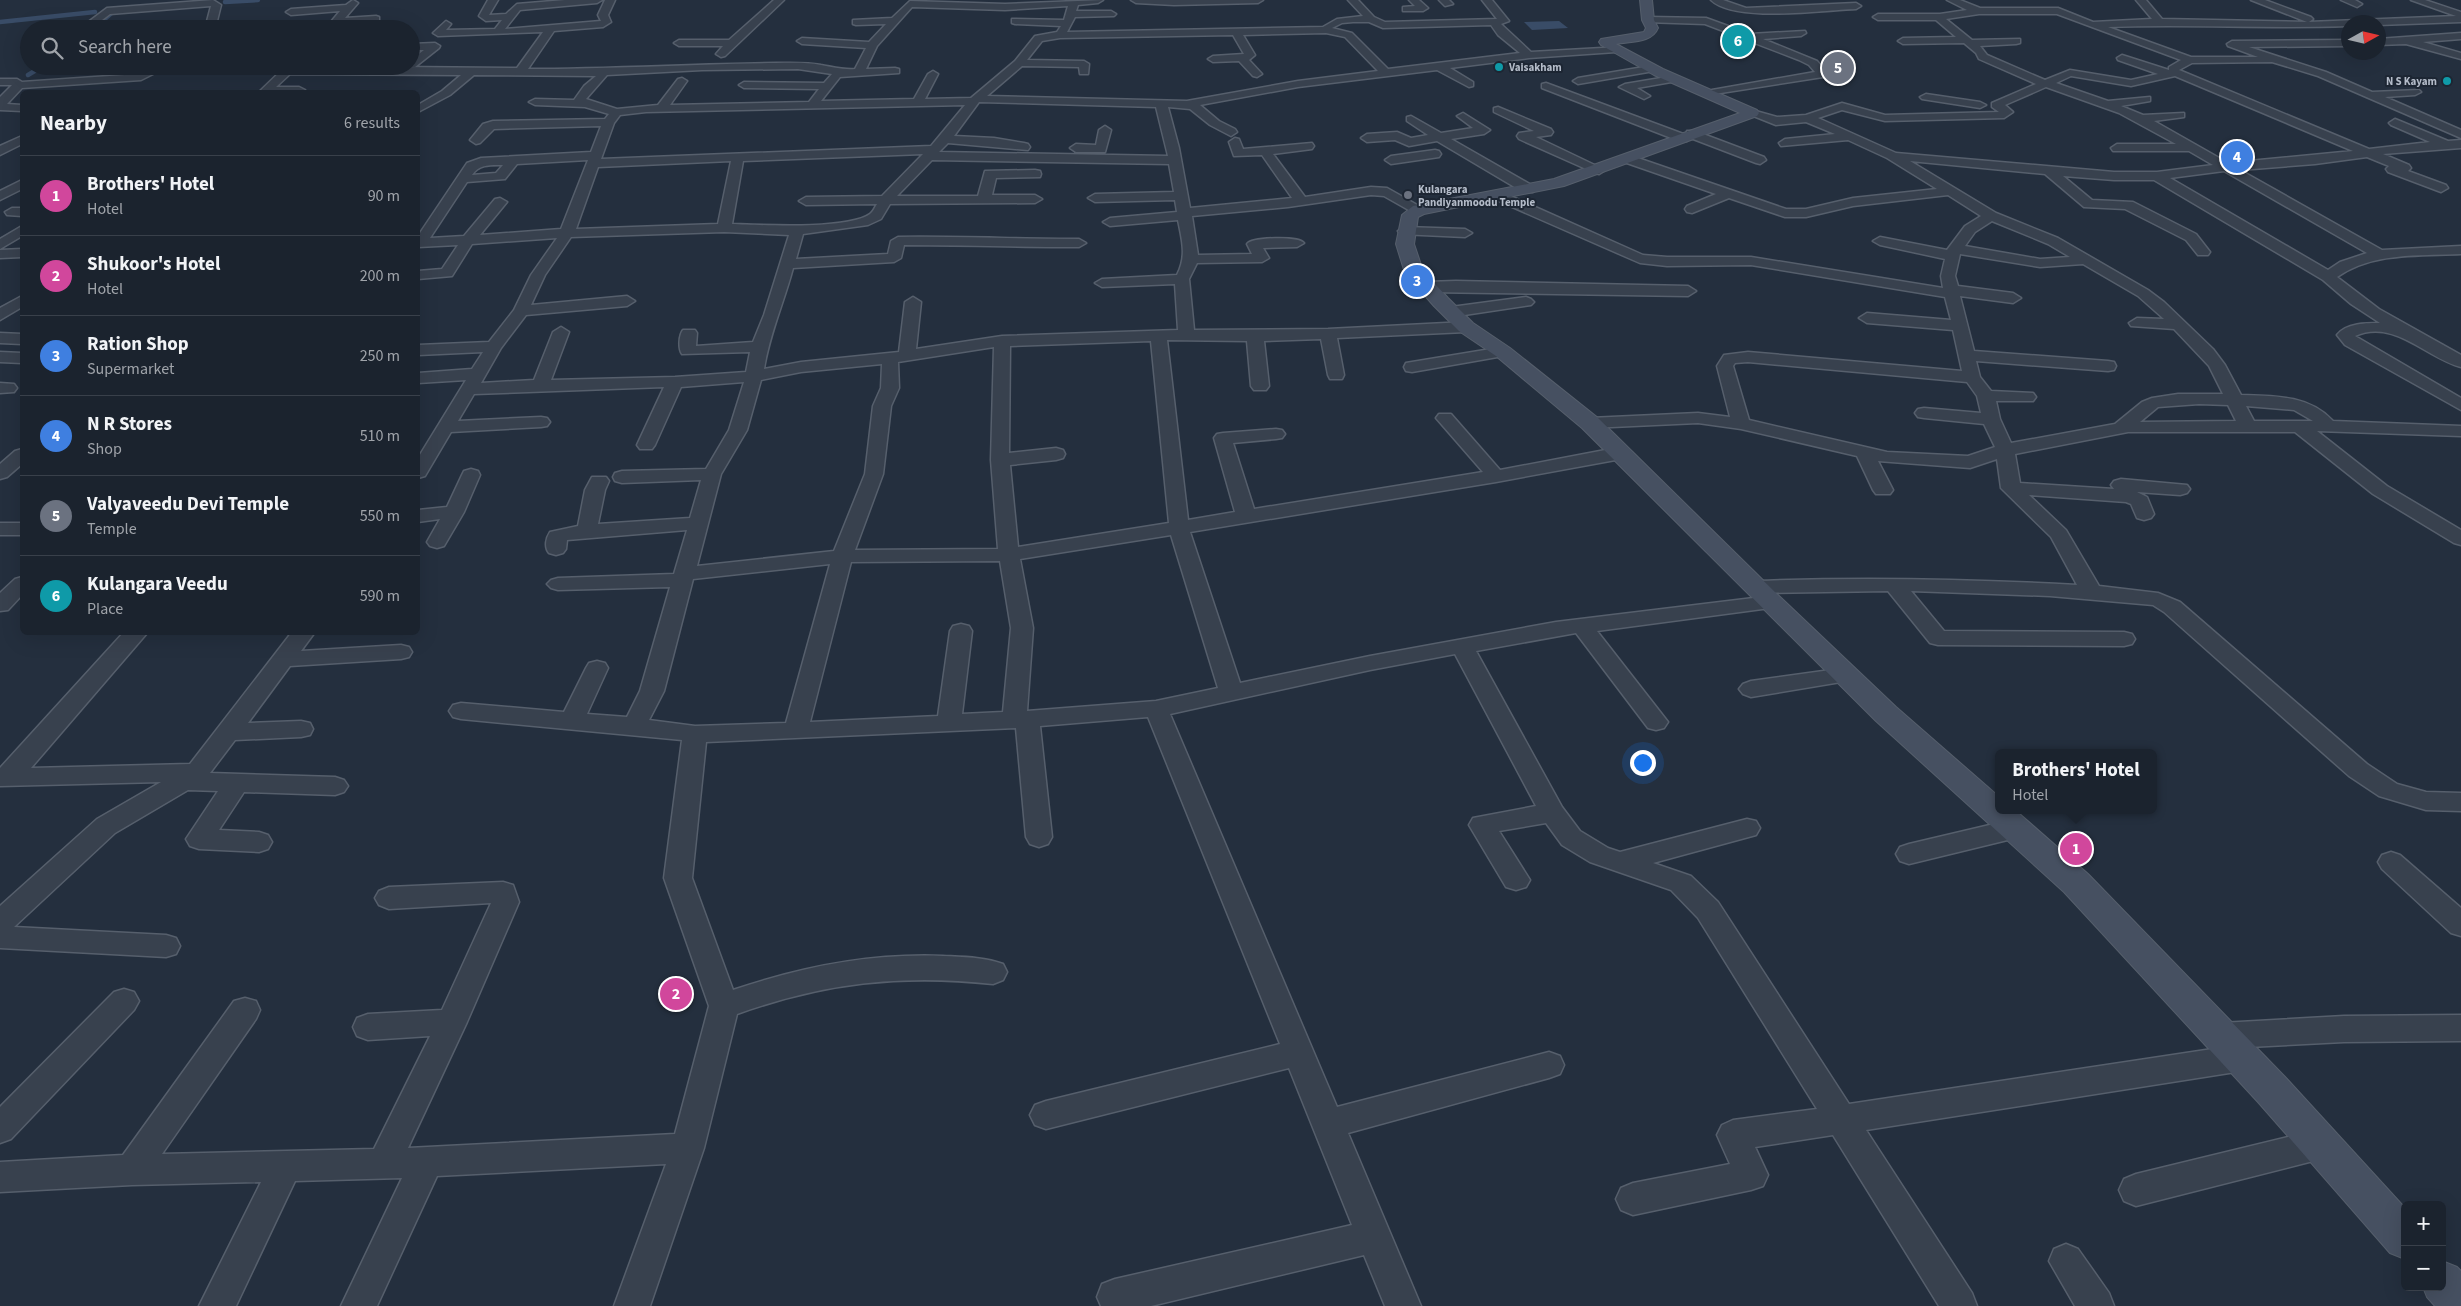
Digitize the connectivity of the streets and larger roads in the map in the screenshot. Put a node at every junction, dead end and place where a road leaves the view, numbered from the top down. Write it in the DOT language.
graph roads {
  1 [pos="355,0"];
  2 [pos="597,0"];
  3 [pos="610,0"];
  4 [pos="779,0"];
  5 [pos="1098,0"];
  6 [pos="1136,0"];
  7 [pos="1258,0"];
  8 [pos="1353,0"];
  9 [pos="1414,0"];
  10 [pos="1487,0"];
  11 [pos="1646,0"];
  12 [pos="1716,0"];
  13 [pos="1781,0"];
  14 [pos="2141,0"];
  15 [pos="2256,0"];
  16 [pos="2346,0"];
  17 [pos="2416,0"];
  18 [pos="503,1"];
  19 [pos="1810,1"];
  20 [pos="1954,1"];
  21 [pos="2452,2"];
  22 [pos="955,3"];
  23 [pos="1938,3"];
  24 [pos="2426,3"];
  25 [pos="2356,4"];
  26 [pos="1856,6"];
  27 [pos="349,8"];
  28 [pos="1825,8"];
  29 [pos="1406,9"];
  30 [pos="1790,10"];
  31 [pos="291,12"];
  32 [pos="1979,12"];
  33 [pos="1071,13"];
  34 [pos="1111,14"];
  35 [pos="2461,15"];
  36 [pos="509,17"];
  37 [pos="1878,17"];
  38 [pos="1811,18"];
  39 [pos="1371,19"];
  40 [pos="2461,19"];
  41 [pos="95,20"];
  42 [pos="212,20"];
  43 [pos="339,20"];
  44 [pos="894,20"];
  45 [pos="914,20"];
  46 [pos="1648,20"];
  47 [pos="1015,21"];
  48 [pos="856,22"];
  49 [pos="1494,22"];
  50 [pos="1944,22"];
  51 [pos="2159,22"];
  52 [pos="2319,23"];
  53 [pos="446,24"];
  54 [pos="1888,24"];
  55 [pos="2092,24"];
  56 [pos="1967,25"];
  57 [pos="550,29"];
  58 [pos="1326,30"];
  59 [pos="1234,31"];
  60 [pos="503,32"];
  61 [pos="1801,33"];
  62 [pos="1060,34"];
  63 [pos="2461,36"];
  64 [pos="836,38"];
  65 [pos="1745,38"];
  66 [pos="802,41"];
  67 [pos="1903,41"];
  68 [pos="2016,41"];
  69 [pos="2406,41"];
  70 [pos="876,42"];
  71 [pos="1967,42"];
  72 [pos="2386,42"];
  73 [pos="539,43"];
  74 [pos="558,43"];
  75 [pos="679,43"];
  76 [pos="732,43"];
  77 [pos="2341,43"];
  78 [pos="420,47"];
  79 [pos="1616,49"];
  80 [pos="721,54"];
  81 [pos="739,54"];
  82 [pos="1529,55"];
  83 [pos="2461,56"];
  84 [pos="1246,57"];
  85 [pos="420,58"];
  86 [pos="2122,58"];
  87 [pos="1213,59"];
  88 [pos="867,60"];
  89 [pos="2190,60"];
  90 [pos="2272,60"];
  91 [pos="903,62"];
  92 [pos="1019,63"];
  93 [pos="1439,63"];
  94 [pos="2079,63"];
  95 [pos="711,67"];
  96 [pos="420,68"];
  97 [pos="1650,69"];
  98 [pos="2065,70"];
  99 [pos="1319,71"];
  100 [pos="472,72"];
  101 [pos="520,72"];
  102 [pos="599,72"];
  103 [pos="859,72"];
  104 [pos="896,72"];
  105 [pos="1084,72"];
  106 [pos="842,73"];
  107 [pos="1386,73"];
  108 [pos="933,74"];
  109 [pos="1257,74"];
  110 [pos="25,75"];
  111 [pos="145,75"];
  112 [pos="283,75"];
  113 [pos="2172,78"];
  114 [pos="1673,79"];
  115 [pos="346,80"];
  116 [pos="682,81"];
  117 [pos="1330,81"];
  118 [pos="1578,81"];
  119 [pos="0,82"];
  120 [pos="276,82"];
  121 [pos="18,83"];
  122 [pos="2049,83"];
  123 [pos="1469,84"];
  124 [pos="744,85"];
  125 [pos="827,86"];
  126 [pos="1546,86"];
  127 [pos="268,90"];
  128 [pos="2415,92"];
  129 [pos="1712,93"];
  130 [pos="2370,94"];
  131 [pos="1644,96"];
  132 [pos="1926,97"];
  133 [pos="2146,99"];
  134 [pos="975,100"];
  135 [pos="535,102"];
  136 [pos="1109,102"];
  137 [pos="1161,102"];
  138 [pos="917,103"];
  139 [pos="585,104"];
  140 [pos="1187,104"];
  141 [pos="2110,104"];
  142 [pos="1996,105"];
  143 [pos="420,106"];
  144 [pos="811,106"];
  145 [pos="20,108"];
  146 [pos="662,108"];
  147 [pos="1498,110"];
  148 [pos="617,112"];
  149 [pos="1752,113"];
  150 [pos="1107,115"];
  151 [pos="2180,115"];
  152 [pos="1463,116"];
  153 [pos="1808,118"];
  154 [pos="1411,119"];
  155 [pos="2142,119"];
  156 [pos="608,122"];
  157 [pos="2395,123"];
  158 [pos="1105,130"];
  159 [pos="2143,134"];
  160 [pos="2461,134"];
  161 [pos="2169,135"];
  162 [pos="1687,136"];
  163 [pos="1440,137"];
  164 [pos="1848,137"];
  165 [pos="1367,138"];
  166 [pos="945,139"];
  167 [pos="20,141"];
  168 [pos="1785,143"];
  169 [pos="2461,144"];
  170 [pos="2447,145"];
  171 [pos="1308,146"];
  172 [pos="2189,147"];
  173 [pos="2117,148"];
  174 [pos="1461,150"];
  175 [pos="0,151"];
  176 [pos="479,151"];
  177 [pos="1265,151"];
  178 [pos="931,153"];
  179 [pos="2370,153"];
  180 [pos="1174,154"];
  181 [pos="1891,155"];
  182 [pos="738,156"];
  183 [pos="593,159"];
  184 [pos="1628,159"];
  185 [pos="514,160"];
  186 [pos="1391,160"];
  187 [pos="1760,160"];
  188 [pos="2224,167"];
  189 [pos="1599,170"];
  190 [pos="2049,171"];
  191 [pos="1035,174"];
  192 [pos="2157,176"];
  193 [pos="468,179"];
  194 [pos="20,185"];
  195 [pos="2441,188"];
  196 [pos="1528,189"];
  197 [pos="1952,191"];
  198 [pos="1727,194"];
  199 [pos="0,196"];
  200 [pos="1181,196"];
  201 [pos="1499,196"];
  202 [pos="1095,198"];
  203 [pos="1035,199"];
  204 [pos="886,200"];
  205 [pos="984,200"];
  206 [pos="806,201"];
  207 [pos="1301,201"];
  208 [pos="500,202"];
  209 [pos="1692,209"];
  210 [pos="1184,214"];
  211 [pos="1991,216"];
  212 [pos="1412,221"];
  213 [pos="1110,222"];
  214 [pos="724,228"];
  215 [pos="20,231"];
  216 [pos="797,231"];
  217 [pos="20,232"];
  218 [pos="567,233"];
  219 [pos="1465,233"];
  220 [pos="0,234"];
  221 [pos="467,241"];
  222 [pos="1880,241"];
  223 [pos="420,242"];
  224 [pos="420,243"];
  225 [pos="1079,243"];
  226 [pos="1297,243"];
  227 [pos="0,245"];
  228 [pos="2461,250"];
  229 [pos="1954,252"];
  230 [pos="2203,252"];
  231 [pos="20,253"];
  232 [pos="0,254"];
  233 [pos="2379,254"];
  234 [pos="1190,259"];
  235 [pos="2083,260"];
  236 [pos="788,264"];
  237 [pos="420,275"];
  238 [pos="2328,277"];
  239 [pos="1182,279"];
  240 [pos="1102,283"];
  241 [pos="1427,287"];
  242 [pos="1688,291"];
  243 [pos="1952,292"];
  244 [pos="2014,298"];
  245 [pos="0,299"];
  246 [pos="20,299"];
  247 [pos="20,301"];
  248 [pos="627,302"];
  249 [pos="913,302"];
  250 [pos="1526,302"];
  251 [pos="521,310"];
  252 [pos="0,317"];
  253 [pos="20,318"];
  254 [pos="1867,318"];
  255 [pos="1458,319"];
  256 [pos="2137,323"];
  257 [pos="2178,324"];
  258 [pos="1960,326"];
  259 [pos="2404,330"];
  260 [pos="561,332"];
  261 [pos="689,333"];
  262 [pos="1328,334"];
  263 [pos="1186,335"];
  264 [pos="1255,336"];
  265 [pos="1159,337"];
  266 [pos="0,338"];
  267 [pos="20,339"];
  268 [pos="1002,341"];
  269 [pos="494,347"];
  270 [pos="759,347"];
  271 [pos="420,350"];
  272 [pos="1503,352"];
  273 [pos="1967,355"];
  274 [pos="899,356"];
  275 [pos="0,357"];
  276 [pos="20,358"];
  277 [pos="2461,362"];
  278 [pos="2108,366"];
  279 [pos="1412,367"];
  280 [pos="478,374"];
  281 [pos="1336,375"];
  282 [pos="754,376"];
  283 [pos="1972,377"];
  284 [pos="420,378"];
  285 [pos="675,382"];
  286 [pos="541,385"];
  287 [pos="1260,386"];
  288 [pos="468,389"];
  289 [pos="1986,396"];
  290 [pos="2027,397"];
  291 [pos="2235,400"];
  292 [pos="2461,405"];
  293 [pos="1924,413"];
  294 [pos="1445,418"];
  295 [pos="1992,419"];
  296 [pos="541,422"];
  297 [pos="1590,423"];
  298 [pos="1741,424"];
  299 [pos="2299,426"];
  300 [pos="2328,426"];
  301 [pos="445,427"];
  302 [pos="2122,427"];
  303 [pos="2248,427"];
  304 [pos="2461,431"];
  305 [pos="1276,434"];
  306 [pos="646,446"];
  307 [pos="2005,450"];
  308 [pos="1864,452"];
  309 [pos="1621,453"];
  310 [pos="1056,454"];
  311 [pos="20,457"];
  312 [pos="1000,460"];
  313 [pos="420,469"];
  314 [pos="0,473"];
  315 [pos="712,474"];
  316 [pos="471,475"];
  317 [pos="1496,476"];
  318 [pos="622,477"];
  319 [pos="599,482"];
  320 [pos="2010,488"];
  321 [pos="2180,489"];
  322 [pos="1883,490"];
  323 [pos="2130,496"];
  324 [pos="454,512"];
  325 [pos="2144,514"];
  326 [pos="420,516"];
  327 [pos="1246,517"];
  328 [pos="699,523"];
  329 [pos="1179,527"];
  330 [pos="0,529"];
  331 [pos="20,529"];
  332 [pos="587,531"];
  333 [pos="2461,538"];
  334 [pos="437,542"];
  335 [pos="556,549"];
  336 [pos="1009,554"];
  337 [pos="842,556"];
  338 [pos="683,577"];
  339 [pos="558,584"];
  340 [pos="20,586"];
  341 [pos="1894,586"];
  342 [pos="2092,592"];
  343 [pos="1762,594"];
  344 [pos="9,602"];
  345 [pos="1581,625"];
  346 [pos="960,631"];
  347 [pos="134,635"];
  348 [pos="302,635"];
  349 [pos="2124,639"];
  350 [pos="1462,646"];
  351 [pos="401,652"];
  352 [pos="284,659"];
  353 [pos="597,668"];
  354 [pos="1845,675"];
  355 [pos="1751,689"];
  356 [pos="1231,693"];
  357 [pos="1156,709"];
  358 [pos="461,711"];
  359 [pos="1021,720"];
  360 [pos="571,722"];
  361 [pos="1656,722"];
  362 [pos="949,723"];
  363 [pos="634,726"];
  364 [pos="301,729"];
  365 [pos="796,731"];
  366 [pos="227,732"];
  367 [pos="695,734"];
  368 [pos="5,777"];
  369 [pos="191,777"];
  370 [pos="237,783"];
  371 [pos="335,786"];
  372 [pos="2461,802"];
  373 [pos="1995,811"];
  374 [pos="1552,814"];
  375 [pos="1998,814"];
  376 [pos="1747,828"];
  377 [pos="2015,829"];
  378 [pos="1039,837"];
  379 [pos="258,842"];
  380 [pos="1909,854"];
  381 [pos="1620,862"];
  382 [pos="2391,862"];
  383 [pos="1516,880"];
  384 [pos="389,898"];
  385 [pos="0,923"];
  386 [pos="2461,925"];
  387 [pos="0,938"];
  388 [pos="166,946"];
  389 [pos="992,972"];
  390 [pos="124,1001"];
  391 [pos="724,1006"];
  392 [pos="245,1010"];
  393 [pos="452,1022"];
  394 [pos="368,1026"];
  395 [pos="2461,1028"];
  396 [pos="2231,1047"];
  397 [pos="1298,1053"];
  398 [pos="1549,1065"];
  399 [pos="1046,1115"];
  400 [pos="1841,1120"];
  401 [pos="1328,1124"];
  402 [pos="0,1128"];
  403 [pos="2321,1144"];
  404 [pos="688,1148"];
  405 [pos="427,1162"];
  406 [pos="384,1164"];
  407 [pos="286,1166"];
  408 [pos="132,1170"];
  409 [pos="0,1176"];
  410 [pos="2136,1190"];
  411 [pos="1634,1199"];
  412 [pos="2401,1234"];
  413 [pos="1374,1236"];
  414 [pos="2066,1261"];
  415 [pos="2446,1286"];
  416 [pos="1115,1296"];
  417 [pos="2461,1303"];
  418 [pos="217,1306"];
  419 [pos="360,1306"];
  420 [pos="632,1306"];
  421 [pos="1403,1306"];
  422 [pos="1959,1306"];
  423 [pos="2096,1306"];
  1 -- 27 [label="street"];
  2 -- 36 [label="street"];
  3 -- 57 [label="street"];
  4 -- 76 [label="street"];
  5 -- 33 [label="street"];
  6 -- 7 [label="street"];
  8 -- 39 [label="street"];
  9 -- 29 [label="street"];
  10 -- 49 [label="street"];
  11 -- 46 [label="street"];
  12 -- 30 [label="street"];
  13 -- 30 [label="street"];
  14 -- 51 [label="street"];
  15 -- 52 [label="street"];
  16 -- 25 [label="street"];
  17 -- 24 [label="street"];
  18 -- 36 [label="street"];
  19 -- 28 [label="street"];
  20 -- 23 [label="street"];
  20 -- 32 [label="street"];
  21 -- 24 [label="street"];
  22 -- 33 [label="street"];
  22 -- 44 [label="street"];
  24 -- 35 [label="street"];
  26 -- 28 [label="street"];
  27 -- 31 [label="street"];
  27 -- 43 [label="street"];
  28 -- 30 [label="street"];
  30 -- 38 [label="street"];
  32 -- 50 [label="street"];
  32 -- 55 [label="street"];
  33 -- 34 [label="street"];
  33 -- 47 [label="street"];
  33 -- 62 [label="street"];
  36 -- 60 [label="street"];
  37 -- 50 [label="street"];
  39 -- 49 [label="street"];
  39 -- 58 [label="street"];
  40 -- 52 [label="street"];
  41 -- 42 [label="street"];
  44 -- 45 [label="street"];
  44 -- 48 [label="street"];
  44 -- 70 [label="street"];
  46 -- 65 [label="street"];
  46 -- 79 [label="street"];
  49 -- 82 [label="street"];
  50 -- 54 [label="street"];
  50 -- 56 [label="street"];
  50 -- 71 [label="street"];
  51 -- 52 [label="street"];
  51 -- 55 [label="street"];
  53 -- 60 [label="street"];
  55 -- 89 [label="street"];
  57 -- 60 [label="street"];
  57 -- 73 [label="street"];
  58 -- 59 [label="street"];
  58 -- 107 [label="street"];
  59 -- 62 [label="street"];
  59 -- 84 [label="street"];
  61 -- 65 [label="street"];
  62 -- 92 [label="street"];
  63 -- 69 [label="street"];
  64 -- 70 [label="street"];
  65 -- 129 [label="street"];
  66 -- 70 [label="street"];
  67 -- 71 [label="street"];
  68 -- 71 [label="street"];
  69 -- 72 [label="street"];
  69 -- 83 [label="street"];
  70 -- 88 [label="street"];
  71 -- 122 [label="street"];
  73 -- 74 [label="street"];
  73 -- 101 [label="street"];
  75 -- 76 [label="street"];
  76 -- 80 [label="street"];
  77 -- 90 [label="street"];
  78 -- 85 [label="street"];
  79 -- 82 [label="street"];
  79 -- 97 [label="street"];
  80 -- 81 [label="street"];
  80 -- 95 [label="street"];
  82 -- 93 [label="street"];
  84 -- 87 [label="street"];
  84 -- 109 [label="street"];
  86 -- 113 [label="street"];
  88 -- 91 [label="street"];
  88 -- 103 [label="street"];
  89 -- 90 [label="street"];
  89 -- 113 [label="street"];
  90 -- 130 [label="street"];
  92 -- 105 [label="street"];
  92 -- 134 [label="street"];
  93 -- 107 [label="street"];
  93 -- 123 [label="street"];
  94 -- 98 [label="street"];
  95 -- 102 [label="street"];
  95 -- 106 [label="street"];
  96 -- 100 [label="street"];
  97 -- 114 [label="street"];
  97 -- 118 [label="street"];
  98 -- 113 [label="street"];
  98 -- 122 [label="street"];
  99 -- 117 [label="street"];
  100 -- 101 [label="street"];
  100 -- 143 [label="street"];
  101 -- 102 [label="street"];
  102 -- 139 [label="street"];
  103 -- 104 [label="street"];
  103 -- 106 [label="street"];
  106 -- 125 [label="street"];
  107 -- 117 [label="street"];
  108 -- 138 [label="street"];
  110 -- 121 [label="street"];
  111 -- 121 [label="street"];
  112 -- 120 [label="street"];
  113 -- 179 [label="street"];
  114 -- 129 [label="street"];
  114 -- 131 [label="street"];
  115 -- 120 [label="street"];
  116 -- 146 [label="street"];
  117 -- 140 [label="street"];
  119 -- 121 [label="street"];
  120 -- 127 [label="street"];
  121 -- 145 [label="street"];
  122 -- 141 [label="street"];
  122 -- 142 [label="street"];
  124 -- 125 [label="street"];
  125 -- 144 [label="street"];
  126 -- 162 [label="street"];
  128 -- 130 [label="street"];
  129 -- 149 [label="street"];
  130 -- 160 [label="street"];
  132 -- 142 [label="street"];
  133 -- 141 [label="street"];
  134 -- 136 [label="street"];
  134 -- 138 [label="street"];
  134 -- 166 [label="street"];
  135 -- 139 [label="street"];
  136 -- 137 [label="street"];
  136 -- 150 [label="street"];
  137 -- 140 [label="street"];
  137 -- 180 [label="street"];
  138 -- 144 [label="street"];
  139 -- 148 [label="street"];
  140 -- 177 [label="street"];
  141 -- 155 [label="street"];
  142 -- 153 [label="street"];
  144 -- 146 [label="street"];
  146 -- 148 [label="street"];
  147 -- 189 [label="street"];
  148 -- 156 [label="street"];
  149 -- 153 [label="street"];
  149 -- 162 [label="street"];
  151 -- 155 [label="street"];
  152 -- 163 [label="street"];
  153 -- 164 [label="street"];
  154 -- 163 [label="street"];
  155 -- 161 [label="street"];
  156 -- 176 [label="street"];
  156 -- 183 [label="street"];
  157 -- 170 [label="street"];
  158 -- 166 [label="street"];
  159 -- 161 [label="street"];
  161 -- 172 [label="street"];
  162 -- 184 [label="street"];
  162 -- 187 [label="street"];
  163 -- 165 [label="street"];
  163 -- 174 [label="street"];
  164 -- 168 [label="street"];
  164 -- 181 [label="street"];
  166 -- 178 [label="street"];
  167 -- 175 [label="street"];
  169 -- 170 [label="street"];
  170 -- 179 [label="street"];
  171 -- 177 [label="street"];
  172 -- 173 [label="street"];
  172 -- 188 [label="street"];
  174 -- 186 [label="street"];
  174 -- 196 [label="street"];
  176 -- 185 [label="street"];
  176 -- 223 [label="street"];
  177 -- 207 [label="street"];
  178 -- 180 [label="street"];
  178 -- 182 [label="street"];
  178 -- 204 [label="street"];
  179 -- 188 [label="street"];
  179 -- 195 [label="street"];
  180 -- 200 [label="street"];
  181 -- 190 [label="street"];
  181 -- 197 [label="street"];
  182 -- 183 [label="street"];
  182 -- 214 [label="street"];
  183 -- 185 [label="street"];
  183 -- 218 [label="street"];
  184 -- 189 [label="street"];
  184 -- 198 [label="street"];
  185 -- 193 [label="street"];
  188 -- 192 [label="street"];
  188 -- 233 [label="street"];
  189 -- 196 [label="street"];
  190 -- 192 [label="street"];
  190 -- 230 [label="street"];
  191 -- 205 [label="street"];
  192 -- 238 [label="street"];
  194 -- 199 [label="street"];
  196 -- 201 [label="street"];
  197 -- 198 [label="street"];
  197 -- 211 [label="street"];
  198 -- 209 [label="street"];
  200 -- 202 [label="street"];
  200 -- 210 [label="street"];
  201 -- 212 [label="street"];
  201 -- 243 [label="street"];
  203 -- 205 [label="street"];
  204 -- 205 [label="street"];
  204 -- 206 [label="street"];
  204 -- 216 [label="street"];
  207 -- 210 [label="street"];
  207 -- 212 [label="street"];
  208 -- 221 [label="street"];
  210 -- 213 [label="street"];
  210 -- 234 [label="street"];
  211 -- 229 [label="street"];
  211 -- 235 [label="street"];
  212 -- 219 [label="street"];
  212 -- 241 [label="street"];
  214 -- 216 [label="street"];
  214 -- 218 [label="street"];
  215 -- 220 [label="street"];
  216 -- 236 [label="street"];
  217 -- 227 [label="street"];
  218 -- 221 [label="street"];
  218 -- 251 [label="street"];
  221 -- 224 [label="street"];
  221 -- 237 [label="street"];
  222 -- 229 [label="street"];
  225 -- 236 [label="street"];
  226 -- 234 [label="street"];
  228 -- 233 [label="street"];
  229 -- 235 [label="street"];
  229 -- 243 [label="street"];
  231 -- 232 [label="street"];
  233 -- 238 [label="street"];
  234 -- 239 [label="street"];
  235 -- 257 [label="street"];
  236 -- 270 [label="street"];
  238 -- 259 [label="street"];
  239 -- 240 [label="street"];
  239 -- 263 [label="street"];
  241 -- 242 [label="street"];
  241 -- 255 [label="street"];
  243 -- 244 [label="street"];
  243 -- 258 [label="street"];
  245 -- 246 [label="street"];
  247 -- 252 [label="street"];
  248 -- 251 [label="street"];
  249 -- 274 [label="street"];
  250 -- 255 [label="street"];
  251 -- 269 [label="street"];
  252 -- 253 [label="street"];
  254 -- 258 [label="street"];
  255 -- 262 [label="street"];
  255 -- 272 [label="street"];
  256 -- 257 [label="street"];
  257 -- 291 [label="street"];
  258 -- 273 [label="street"];
  259 -- 277 [label="street"];
  259 -- 292 [label="street"];
  260 -- 286 [label="street"];
  261 -- 270 [label="street"];
  262 -- 264 [label="street"];
  262 -- 281 [label="street"];
  263 -- 264 [label="street"];
  263 -- 265 [label="street"];
  264 -- 287 [label="street"];
  265 -- 268 [label="street"];
  265 -- 329 [label="street"];
  266 -- 267 [label="street"];
  268 -- 274 [label="street"];
  268 -- 312 [label="street"];
  269 -- 271 [label="street"];
  269 -- 280 [label="street"];
  270 -- 282 [label="street"];
  272 -- 279 [label="street"];
  272 -- 297 [label="street"];
  273 -- 278 [label="street"];
  273 -- 283 [label="street"];
  274 -- 282 [label="street"];
  274 -- 337 [label="street"];
  275 -- 276 [label="street"];
  280 -- 284 [label="street"];
  280 -- 288 [label="street"];
  282 -- 285 [label="street"];
  282 -- 315 [label="street"];
  283 -- 289 [label="street"];
  283 -- 298 [label="street"];
  285 -- 286 [label="street"];
  285 -- 306 [label="street"];
  286 -- 288 [label="street"];
  288 -- 301 [label="street"];
  289 -- 290 [label="street"];
  289 -- 295 [label="street"];
  291 -- 300 [label="street"];
  291 -- 302 [label="street"];
  291 -- 303 [label="street"];
  293 -- 295 [label="street"];
  294 -- 317 [label="street"];
  295 -- 307 [label="street"];
  296 -- 301 [label="street"];
  297 -- 298 [label="street"];
  297 -- 309 [label="street"];
  298 -- 308 [label="street"];
  299 -- 300 [label="street"];
  299 -- 303 [label="street"];
  299 -- 333 [label="street"];
  300 -- 304 [label="street"];
  301 -- 313 [label="street"];
  302 -- 303 [label="street"];
  302 -- 307 [label="street"];
  305 -- 327 [label="street"];
  307 -- 308 [label="street"];
  307 -- 320 [label="street"];
  308 -- 322 [label="street"];
  309 -- 317 [label="street"];
  309 -- 343 [label="street"];
  310 -- 312 [label="street"];
  311 -- 314 [label="street"];
  312 -- 336 [label="street"];
  315 -- 318 [label="street"];
  315 -- 328 [label="street"];
  316 -- 324 [label="street"];
  317 -- 327 [label="street"];
  319 -- 332 [label="street"];
  320 -- 323 [label="street"];
  320 -- 342 [label="street"];
  321 -- 323 [label="street"];
  323 -- 325 [label="street"];
  324 -- 326 [label="street"];
  324 -- 334 [label="street"];
  327 -- 329 [label="street"];
  328 -- 332 [label="street"];
  328 -- 338 [label="street"];
  329 -- 336 [label="street"];
  329 -- 356 [label="street"];
  330 -- 331 [label="street"];
  332 -- 335 [label="street"];
  336 -- 337 [label="street"];
  336 -- 359 [label="street"];
  337 -- 338 [label="street"];
  337 -- 365 [label="street"];
  338 -- 339 [label="street"];
  338 -- 363 [label="street"];
  340 -- 344 [label="street"];
  341 -- 342 [label="street"];
  341 -- 343 [label="street"];
  341 -- 349 [label="street"];
  342 -- 372 [label="street"];
  343 -- 345 [label="street"];
  343 -- 354 [label="street"];
  345 -- 350 [label="street"];
  345 -- 361 [label="street"];
  346 -- 362 [label="street"];
  347 -- 368 [label="street"];
  348 -- 352 [label="street"];
  350 -- 356 [label="street"];
  350 -- 374 [label="street"];
  351 -- 352 [label="street"];
  352 -- 366 [label="street"];
  353 -- 360 [label="street"];
  354 -- 355 [label="street"];
  354 -- 373 [label="street"];
  356 -- 357 [label="street"];
  357 -- 359 [label="street"];
  357 -- 397 [label="street"];
  358 -- 360 [label="street"];
  359 -- 362 [label="street"];
  359 -- 378 [label="street"];
  360 -- 363 [label="street"];
  362 -- 365 [label="street"];
  363 -- 367 [label="street"];
  364 -- 366 [label="street"];
  365 -- 367 [label="street"];
  366 -- 369 [label="street"];
  367 -- 391 [label="street"];
  368 -- 369 [label="street"];
  369 -- 370 [label="street"];
  369 -- 385 [label="street"];
  370 -- 371 [label="street"];
  370 -- 379 [label="street"];
  374 -- 381 [label="street"];
  374 -- 383 [label="street"];
  375 -- 377 [label="street"];
  376 -- 381 [label="street"];
  377 -- 380 [label="street"];
  377 -- 396 [label="street"];
  381 -- 400 [label="street"];
  382 -- 386 [label="street"];
  384 -- 393 [label="street"];
  387 -- 388 [label="street"];
  389 -- 391 [label="street"];
  390 -- 402 [label="street"];
  391 -- 404 [label="street"];
  392 -- 408 [label="street"];
  393 -- 394 [label="street"];
  393 -- 406 [label="street"];
  395 -- 396 [label="street"];
  396 -- 400 [label="street"];
  396 -- 403 [label="street"];
  397 -- 399 [label="street"];
  397 -- 401 [label="street"];
  398 -- 401 [label="street"];
  400 -- 411 [label="street"];
  400 -- 422 [label="street"];
  401 -- 413 [label="street"];
  403 -- 410 [label="street"];
  403 -- 412 [label="street"];
  404 -- 405 [label="street"];
  404 -- 420 [label="street"];
  405 -- 406 [label="street"];
  405 -- 419 [label="street"];
  406 -- 407 [label="street"];
  407 -- 408 [label="street"];
  407 -- 418 [label="street"];
  408 -- 409 [label="street"];
  413 -- 416 [label="street"];
  413 -- 421 [label="street"];
  414 -- 423 [label="street"];
  415 -- 417 [label="street"];
}
